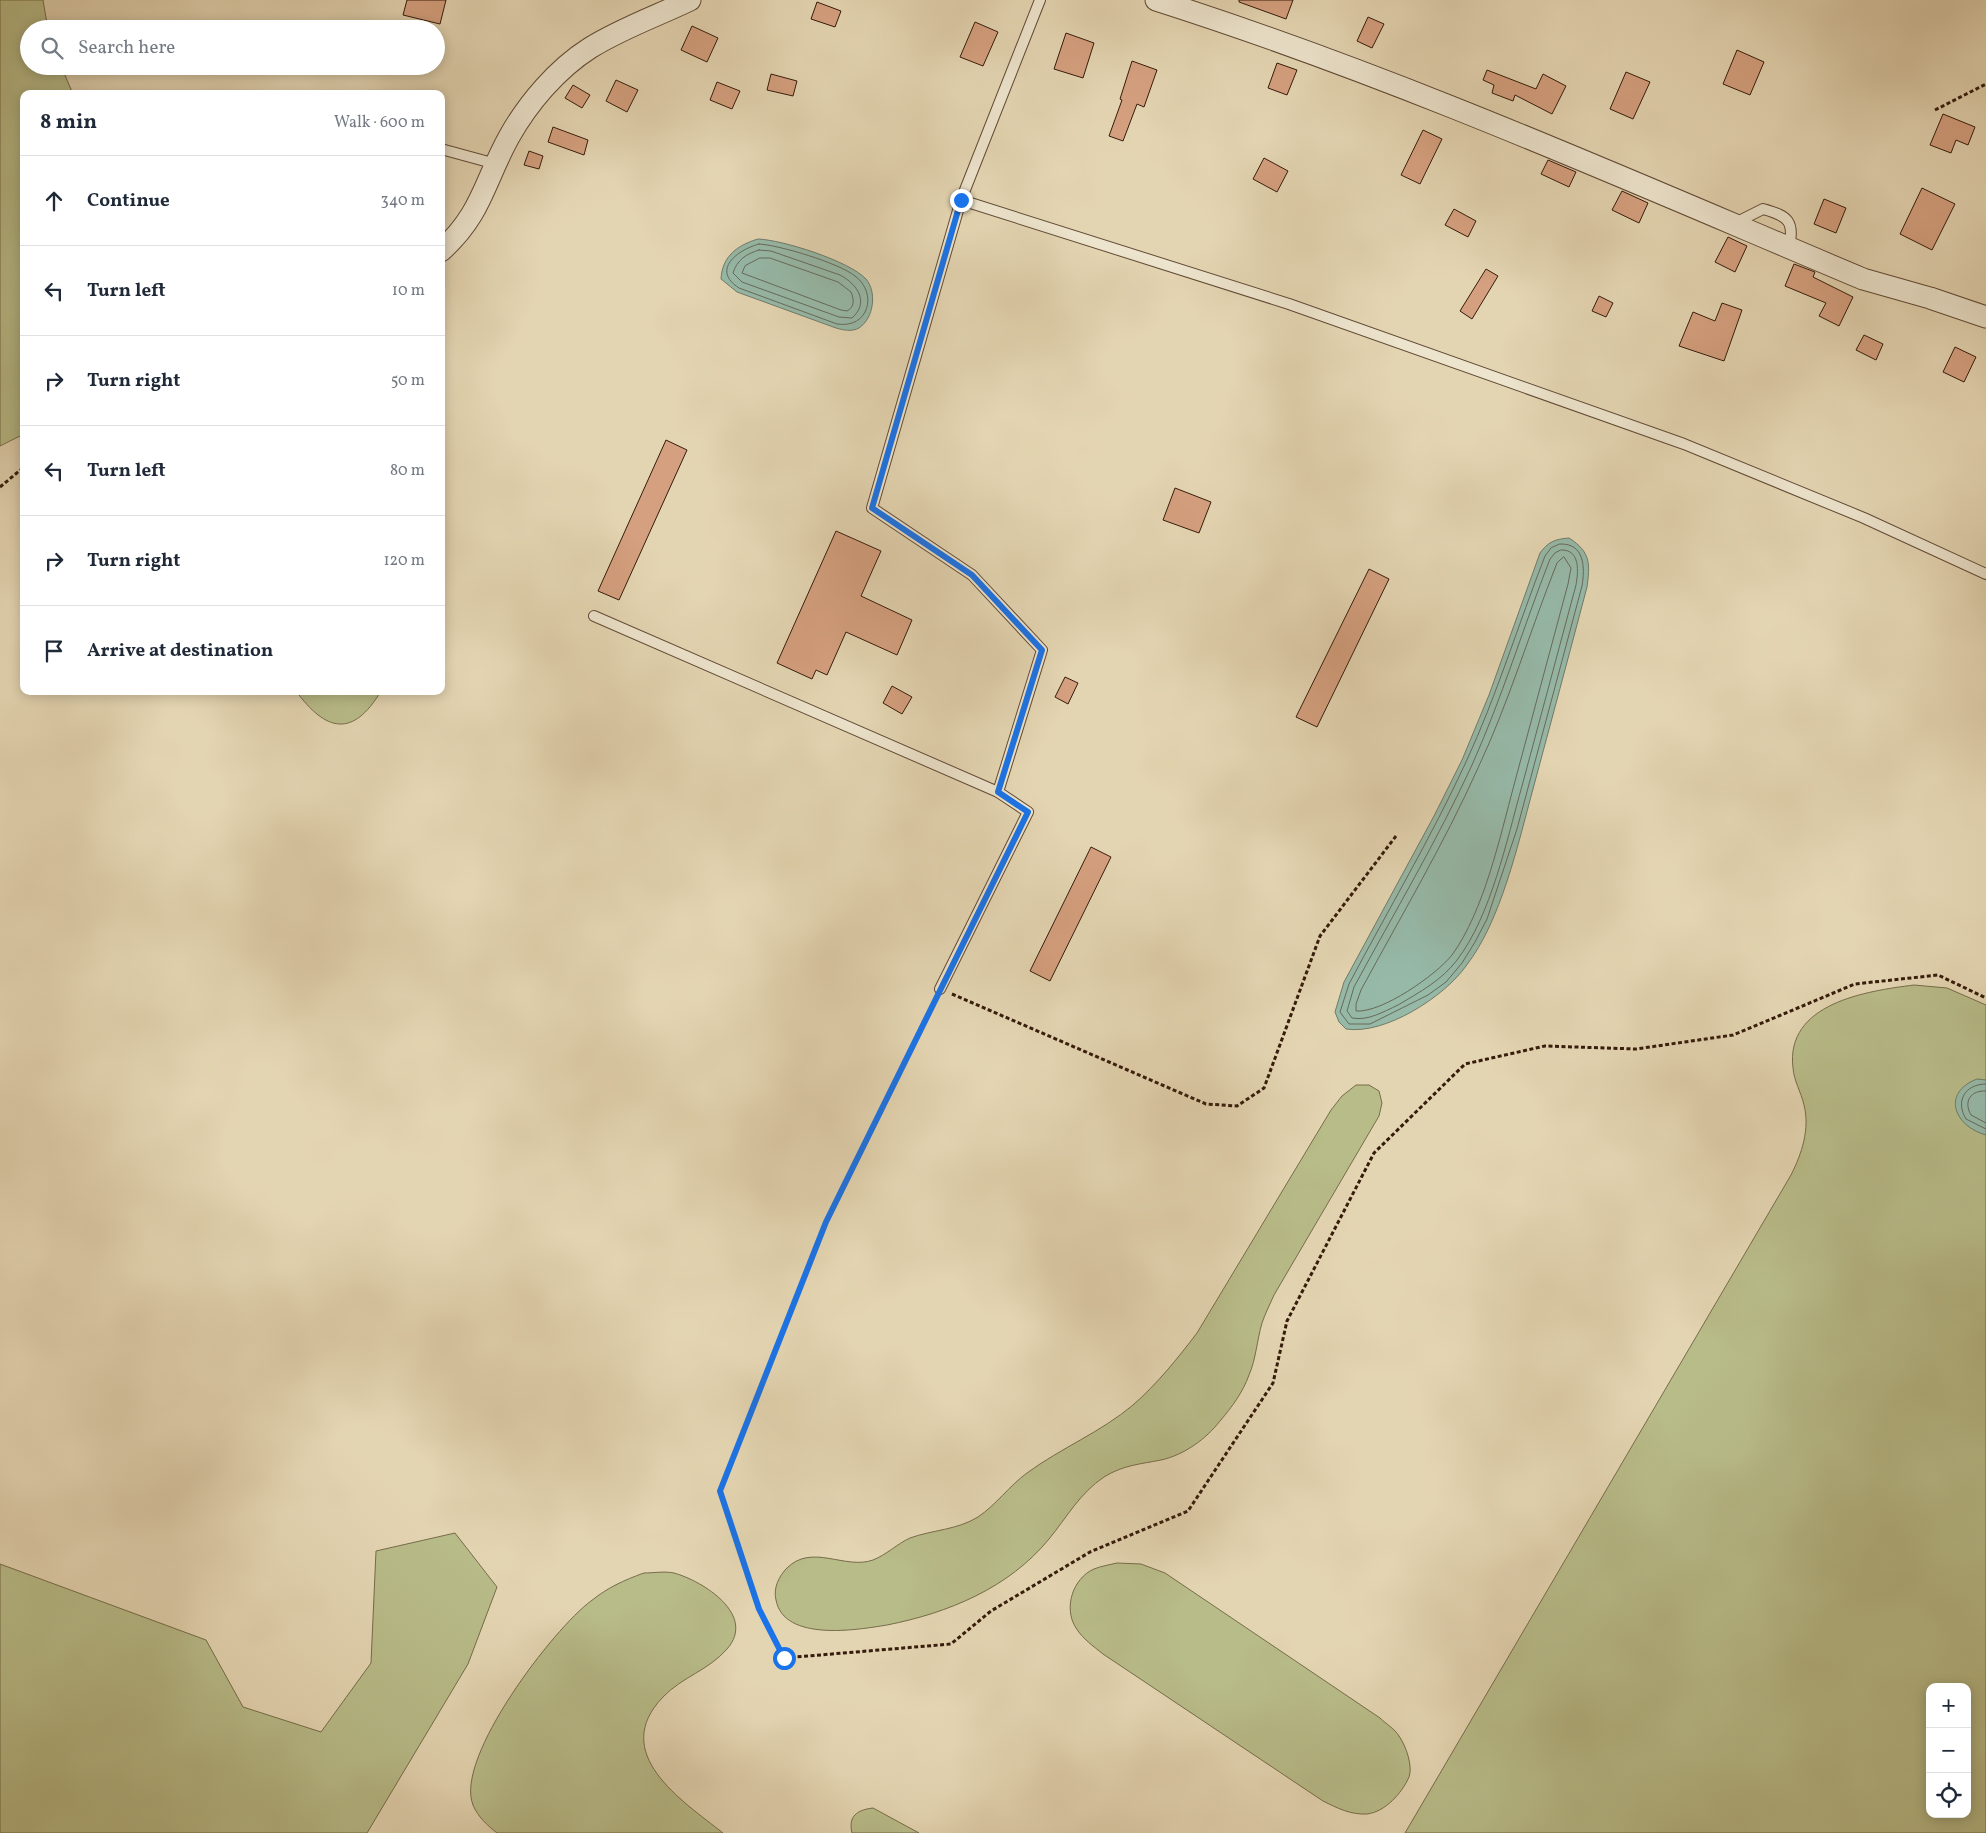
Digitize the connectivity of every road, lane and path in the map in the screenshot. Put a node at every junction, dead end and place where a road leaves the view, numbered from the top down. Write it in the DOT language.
graph roads {
  1 [pos="690,0"];
  2 [pos="1040,0"];
  3 [pos="1156,0"];
  4 [pos="1986,84"];
  5 [pos="1935,110"];
  6 [pos="445,150"];
  7 [pos="496,164"];
  8 [pos="961,200"];
  9 [pos="1732,225"];
  10 [pos="445,247"];
  11 [pos="1789,248"];
  12 [pos="1986,316"];
  13 [pos="20,470"];
  14 [pos="0,487"];
  15 [pos="1986,574"];
  16 [pos="594,616"];
  17 [pos="998,792"];
  18 [pos="1396,836"];
  19 [pos="940,989"];
  20 [pos="1986,998"];
  1 -- 7 [label="street"];
  2 -- 8 [label="lane"];
  3 -- 9 [label="street"];
  4 -- 5 [label="path"];
  6 -- 7 [label="lane"];
  7 -- 10 [label="street"];
  8 -- 15 [label="lane"];
  8 -- 17 [label="lane"];
  9 -- 11 [label="street"];
  9 -- 11 [label="lane"];
  11 -- 12 [label="street"];
  13 -- 14 [label="path"];
  16 -- 17 [label="lane"];
  17 -- 19 [label="lane"];
  18 -- 19 [label="path"];
  19 -- 20 [label="path"];
}
